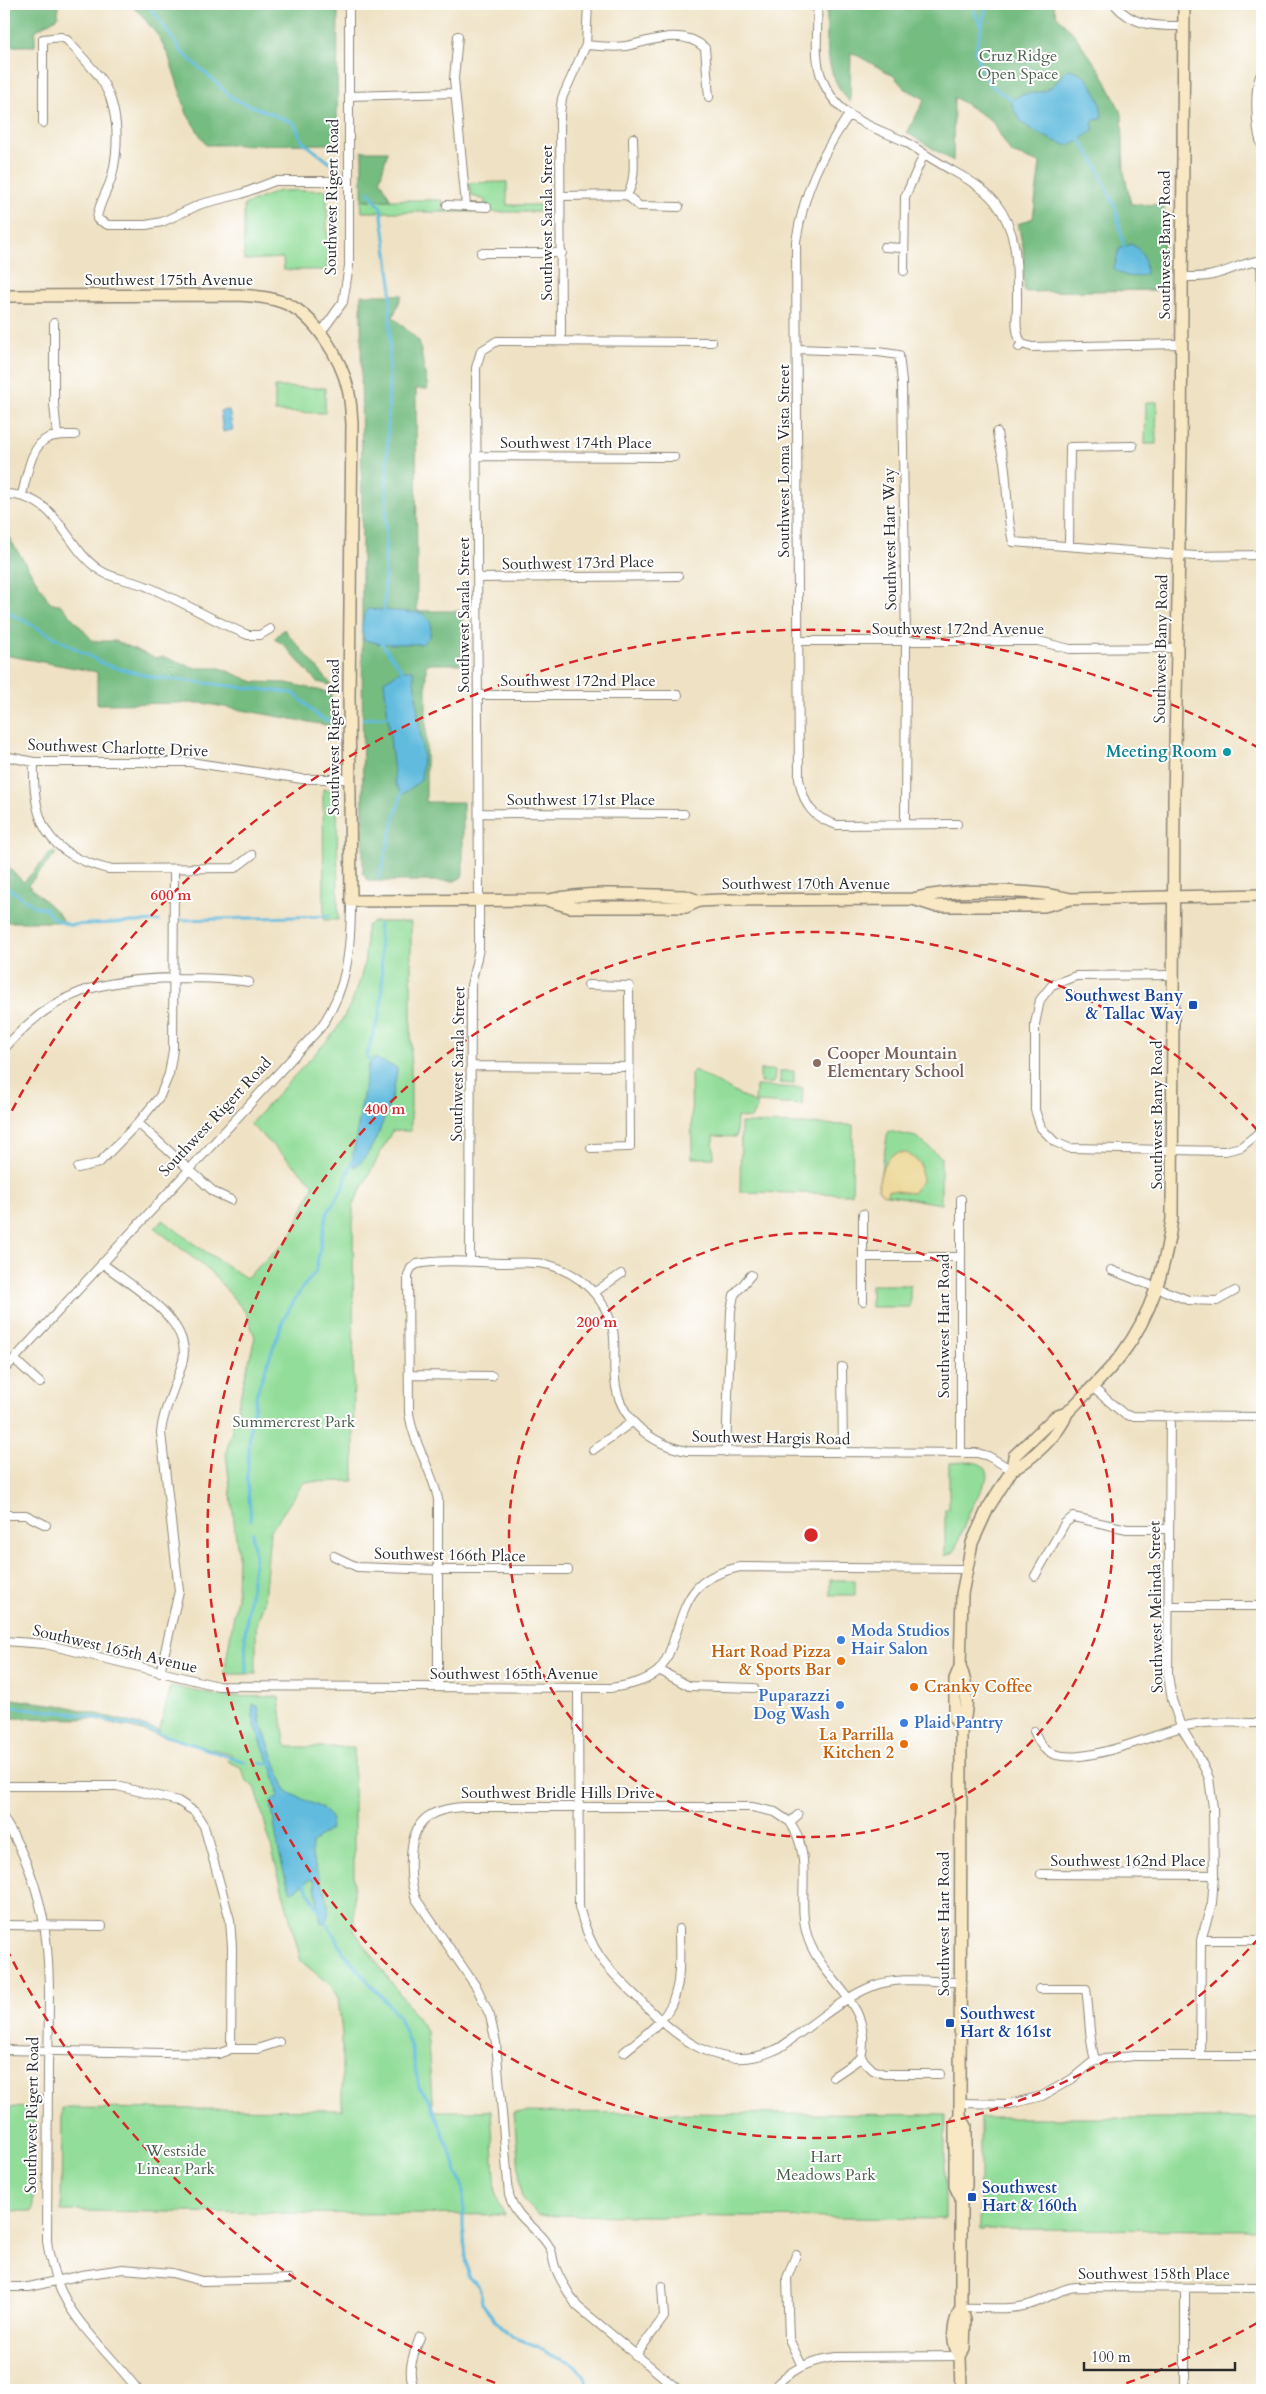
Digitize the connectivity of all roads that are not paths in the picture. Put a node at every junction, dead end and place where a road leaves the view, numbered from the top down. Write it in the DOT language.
graph roads {
  1 [pos="349,4"];
  2 [pos="588,4"];
  3 [pos="817,4"];
  4 [pos="1114,4"];
  5 [pos="1184,4"];
  6 [pos="1184,26"];
  7 [pos="458,36"];
  8 [pos="586,45"];
  9 [pos="1262,73"];
  10 [pos="455,93"];
  11 [pos="349,96"];
  12 [pos="708,97"];
  13 [pos="848,116"];
  14 [pos="43,123"];
  15 [pos="633,138"];
  16 [pos="1262,145"];
  17 [pos="924,154"];
  18 [pos="349,181"];
  19 [pos="627,195"];
  20 [pos="561,196"];
  21 [pos="448,205"];
  22 [pos="466,205"];
  23 [pos="487,207"];
  24 [pos="679,207"];
  25 [pos="884,247"];
  26 [pos="904,248"];
  27 [pos="480,253"];
  28 [pos="562,253"];
  29 [pos="1261,260"];
  30 [pos="904,270"];
  31 [pos="1181,277"];
  32 [pos="4,296"];
  33 [pos="1262,318"];
  34 [pos="54,323"];
  35 [pos="320,334"];
  36 [pos="561,341"];
  37 [pos="712,342"];
  38 [pos="1181,344"];
  39 [pos="797,350"];
  40 [pos="997,432"];
  41 [pos="57,435"];
  42 [pos="75,435"];
  43 [pos="1133,446"];
  44 [pos="476,456"];
  45 [pos="674,457"];
  46 [pos="4,494"];
  47 [pos="22,494"];
  48 [pos="1069,546"];
  49 [pos="1179,554"];
  50 [pos="1262,555"];
  51 [pos="678,576"];
  52 [pos="478,578"];
  53 [pos="270,629"];
  54 [pos="798,641"];
  55 [pos="906,642"];
  56 [pos="1177,648"];
  57 [pos="478,694"];
  58 [pos="678,694"];
  59 [pos="4,756"];
  60 [pos="34,762"];
  61 [pos="350,779"];
  62 [pos="478,813"];
  63 [pos="684,814"];
  64 [pos="905,824"];
  65 [pos="957,824"];
  66 [pos="252,855"];
  67 [pos="174,868"];
  68 [pos="1262,895"];
  69 [pos="1174,898"];
  70 [pos="479,900"];
  71 [pos="351,901"];
  72 [pos="1174,974"];
  73 [pos="173,978"];
  74 [pos="249,982"];
  75 [pos="588,985"];
  76 [pos="4,1049"];
  77 [pos="472,1066"];
  78 [pos="629,1067"];
  79 [pos="138,1123"];
  80 [pos="1262,1126"];
  81 [pos="592,1148"];
  82 [pos="1173,1150"];
  83 [pos="78,1168"];
  84 [pos="188,1169"];
  85 [pos="961,1199"];
  86 [pos="231,1200"];
  87 [pos="863,1214"];
  88 [pos="863,1257"];
  89 [pos="960,1257"];
  90 [pos="470,1262"];
  91 [pos="102,1263"];
  92 [pos="1111,1270"];
  93 [pos="621,1274"];
  94 [pos="751,1274"];
  95 [pos="1157,1289"];
  96 [pos="1235,1291"];
  97 [pos="595,1292"];
  98 [pos="863,1301"];
  99 [pos="14,1359"];
  100 [pos="842,1367"];
  101 [pos="4,1370"];
  102 [pos="410,1375"];
  103 [pos="492,1376"];
  104 [pos="40,1383"];
  105 [pos="1092,1387"];
  106 [pos="1170,1417"];
  107 [pos="1262,1417"];
  108 [pos="632,1422"];
  109 [pos="593,1450"];
  110 [pos="726,1452"];
  111 [pos="843,1453"];
  112 [pos="961,1453"];
  113 [pos="1012,1470"];
  114 [pos="4,1515"];
  115 [pos="46,1525"];
  116 [pos="1168,1529"];
  117 [pos="334,1556"];
  118 [pos="965,1569"];
  119 [pos="438,1570"];
  120 [pos="568,1570"];
  121 [pos="1035,1576"];
  122 [pos="1168,1606"];
  123 [pos="1262,1606"];
  124 [pos="4,1641"];
  125 [pos="659,1670"];
  126 [pos="160,1673"];
  127 [pos="438,1687"];
  128 [pos="578,1688"];
  129 [pos="754,1688"];
  130 [pos="1262,1723"];
  131 [pos="1181,1727"];
  132 [pos="1034,1731"];
  133 [pos="4,1786"];
  134 [pos="578,1807"];
  135 [pos="798,1815"];
  136 [pos="4,1820"];
  137 [pos="790,1822"];
  138 [pos="1041,1874"];
  139 [pos="1214,1875"];
  140 [pos="4,1925"];
  141 [pos="45,1926"];
  142 [pos="102,1926"];
  143 [pos="679,1929"];
  144 [pos="1200,1940"];
  145 [pos="1262,1940"];
  146 [pos="960,1982"];
  147 [pos="1039,1988"];
  148 [pos="848,1998"];
  149 [pos="660,2021"];
  150 [pos="279,2042"];
  151 [pos="231,2049"];
  152 [pos="4,2050"];
  153 [pos="48,2050"];
  154 [pos="624,2052"];
  155 [pos="1200,2056"];
  156 [pos="1262,2056"];
  157 [pos="861,2058"];
  158 [pos="1095,2060"];
  159 [pos="940,2074"];
  160 [pos="832,2077"];
  161 [pos="960,2104"];
  162 [pos="796,2255"];
  163 [pos="289,2279"];
  164 [pos="55,2282"];
  165 [pos="4,2285"];
  166 [pos="662,2286"];
  167 [pos="1185,2288"];
  168 [pos="1262,2288"];
  169 [pos="961,2308"];
  170 [pos="420,2337"];
  171 [pos="635,2356"];
  172 [pos="960,2356"];
  173 [pos="802,2366"];
  174 [pos="138,2390"];
  175 [pos="415,2390"];
  176 [pos="679,2390"];
  177 [pos="772,2390"];
  178 [pos="961,2390"];
  179 [pos="1185,2390"];
  1 -- 11 [label="street, Southwest Rigert Road"];
  2 -- 8 [label="street"];
  3 -- 13 [label="street"];
  4 -- 6 [label="street"];
  5 -- 6 [label="main road, Southwest Bany Road"];
  6 -- 31 [label="main road, Southwest Bany Road"];
  7 -- 10 [label="street"];
  8 -- 12 [label="street"];
  8 -- 20 [label="street, Southwest Sarala Street"];
  9 -- 16 [label="street"];
  10 -- 11 [label="street"];
  10 -- 22 [label="street"];
  11 -- 18 [label="street, Southwest Rigert Road"];
  13 -- 17 [label="street"];
  13 -- 39 [label="street, Southwest Loma Vista Street"];
  14 -- 18 [label="street"];
  15 -- 19 [label="street"];
  17 -- 26 [label="street"];
  17 -- 38 [label="street"];
  18 -- 35 [label="street, Southwest Rigert Road"];
  19 -- 20 [label="street"];
  19 -- 24 [label="street"];
  20 -- 28 [label="street, Southwest Sarala Street"];
  21 -- 22 [label="street"];
  22 -- 23 [label="street"];
  25 -- 26 [label="street"];
  26 -- 30 [label="street"];
  27 -- 28 [label="street"];
  28 -- 36 [label="street, Southwest Sarala Street"];
  29 -- 31 [label="street"];
  29 -- 33 [label="street"];
  31 -- 38 [label="main road, Southwest Bany Road"];
  32 -- 35 [label="main road, Southwest 175th Avenue"];
  34 -- 41 [label="street"];
  35 -- 61 [label="main road, Southwest Rigert Road"];
  36 -- 37 [label="street"];
  36 -- 44 [label="street, Southwest Sarala Street"];
  38 -- 49 [label="main road, Southwest Bany Road"];
  39 -- 54 [label="street, Southwest Loma Vista Street"];
  39 -- 55 [label="street, Southwest Hart Way"];
  40 -- 48 [label="street"];
  41 -- 42 [label="street"];
  41 -- 47 [label="street"];
  43 -- 48 [label="street"];
  44 -- 45 [label="street, Southwest 174th Place"];
  44 -- 52 [label="street, Southwest Sarala Street"];
  46 -- 47 [label="street"];
  47 -- 53 [label="street"];
  48 -- 49 [label="street"];
  49 -- 50 [label="street"];
  49 -- 56 [label="main road, Southwest Bany Road"];
  51 -- 52 [label="street, Southwest 173rd Place"];
  52 -- 57 [label="street, Southwest Sarala Street"];
  54 -- 55 [label="street, Southwest 172nd Avenue"];
  54 -- 64 [label="street, Southwest Loma Vista Street"];
  55 -- 56 [label="street, Southwest 172nd Avenue"];
  55 -- 64 [label="street, Southwest Hart Way"];
  56 -- 69 [label="main road, Southwest Bany Road"];
  57 -- 58 [label="street, Southwest 172nd Place"];
  57 -- 62 [label="street, Southwest Sarala Street"];
  59 -- 60 [label="street, Southwest Charlotte Drive"];
  60 -- 61 [label="street, Southwest Charlotte Drive"];
  60 -- 67 [label="street"];
  61 -- 71 [label="main road, Southwest Rigert Road"];
  62 -- 63 [label="street, Southwest 171st Place"];
  62 -- 70 [label="street, Southwest Sarala Street"];
  64 -- 65 [label="street"];
  66 -- 67 [label="street"];
  67 -- 73 [label="street"];
  68 -- 69 [label="main road, Southwest 170th Avenue"];
  69 -- 70 [label="main road, Southwest 170th Avenue"];
  69 -- 72 [label="main road, Southwest Bany Road"];
  70 -- 71 [label="main road, Southwest 170th Avenue"];
  70 -- 77 [label="street, Southwest Sarala Street"];
  71 -- 84 [label="street, Southwest Rigert Road"];
  72 -- 82 [label="main road, Southwest Bany Road"];
  72 -- 82 [label="street"];
  73 -- 74 [label="street"];
  73 -- 76 [label="street"];
  73 -- 79 [label="street"];
  75 -- 78 [label="street"];
  77 -- 78 [label="street"];
  77 -- 90 [label="street, Southwest Sarala Street"];
  78 -- 81 [label="street"];
  79 -- 83 [label="street"];
  79 -- 84 [label="street"];
  80 -- 82 [label="street"];
  82 -- 95 [label="main road, Southwest Bany Road"];
  84 -- 86 [label="street"];
  84 -- 91 [label="street, Southwest Rigert Road"];
  85 -- 89 [label="street, Southwest Hart Road"];
  87 -- 88 [label="street"];
  88 -- 89 [label="street"];
  88 -- 98 [label="street"];
  89 -- 112 [label="street, Southwest Hart Road"];
  90 -- 97 [label="street, Southwest Hargis Road"];
  90 -- 102 [label="street, Southwest Hargis Road"];
  91 -- 99 [label="street, Southwest Rigert Road"];
  91 -- 126 [label="street"];
  92 -- 95 [label="street"];
  93 -- 97 [label="street"];
  94 -- 110 [label="street"];
  95 -- 96 [label="street"];
  95 -- 105 [label="main road, Southwest Bany Road"];
  97 -- 108 [label="street, Southwest Hargis Road"];
  99 -- 101 [label="street, Southwest Rigert Road"];
  99 -- 104 [label="street"];
  100 -- 111 [label="street"];
  102 -- 103 [label="street"];
  102 -- 119 [label="street, Southwest Hargis Road"];
  105 -- 106 [label="street"];
  105 -- 113 [label="main road, Southwest Bany Road"];
  106 -- 107 [label="street"];
  106 -- 116 [label="street, Southwest Melinda Street"];
  108 -- 109 [label="street"];
  108 -- 110 [label="street, Southwest Hargis Road"];
  110 -- 111 [label="street, Southwest Hargis Road"];
  111 -- 112 [label="street, Southwest Hargis Road"];
  112 -- 113 [label="street, Southwest Hargis Road"];
  113 -- 118 [label="main road, Southwest Bany Road"];
  114 -- 115 [label="street"];
  116 -- 121 [label="street"];
  116 -- 122 [label="street, Southwest Melinda Street"];
  117 -- 119 [label="street, Southwest 166th Place"];
  118 -- 125 [label="street"];
  118 -- 146 [label="main road, Southwest Hart Road"];
  119 -- 120 [label="street, Southwest 166th Place"];
  119 -- 127 [label="street, Southwest Hargis Road"];
  122 -- 123 [label="street"];
  122 -- 131 [label="street, Southwest Melinda Street"];
  124 -- 126 [label="street, Southwest 165th Avenue"];
  125 -- 128 [label="street, Southwest 165th Avenue"];
  125 -- 129 [label="street"];
  126 -- 127 [label="street, Southwest 165th Avenue"];
  127 -- 128 [label="street, Southwest 165th Avenue"];
  128 -- 134 [label="street"];
  130 -- 131 [label="street"];
  131 -- 132 [label="street"];
  131 -- 139 [label="street, Southwest Melinda Street"];
  133 -- 151 [label="street"];
  134 -- 137 [label="street, Southwest Bridle Hills Drive"];
  134 -- 149 [label="street"];
  134 -- 171 [label="street, Southwest Bridle Hills Drive"];
  135 -- 137 [label="street"];
  136 -- 141 [label="street, Southwest Rigert Road"];
  137 -- 148 [label="street"];
  138 -- 139 [label="street, Southwest 162nd Place"];
  139 -- 144 [label="street, Southwest Melinda Street"];
  140 -- 141 [label="street"];
  141 -- 142 [label="street"];
  141 -- 153 [label="street, Southwest Rigert Road"];
  143 -- 149 [label="street"];
  144 -- 145 [label="street"];
  144 -- 155 [label="street, Southwest Melinda Street"];
  146 -- 148 [label="street"];
  146 -- 161 [label="main road, Southwest Hart Road"];
  147 -- 158 [label="street"];
  148 -- 149 [label="street"];
  148 -- 157 [label="street"];
  149 -- 154 [label="street"];
  150 -- 151 [label="street"];
  151 -- 153 [label="street"];
  152 -- 153 [label="street"];
  153 -- 164 [label="street, Southwest Rigert Road"];
  155 -- 156 [label="street"];
  155 -- 158 [label="street"];
  157 -- 159 [label="street"];
  157 -- 160 [label="street"];
  158 -- 161 [label="street"];
  161 -- 169 [label="main road, Southwest Hart Road"];
  162 -- 173 [label="street"];
  163 -- 164 [label="street"];
  164 -- 165 [label="street"];
  164 -- 174 [label="street, Southwest Rigert Road"];
  166 -- 171 [label="street"];
  167 -- 168 [label="street, Southwest 158th Place"];
  167 -- 169 [label="street, Southwest 158th Place"];
  167 -- 179 [label="street"];
  169 -- 172 [label="main road, Southwest Hart Road"];
  170 -- 175 [label="street"];
  171 -- 176 [label="street, Southwest Bridle Hills Drive"];
  172 -- 173 [label="street"];
  172 -- 178 [label="main road, Southwest Hart Road"];
  173 -- 177 [label="street"];
}
